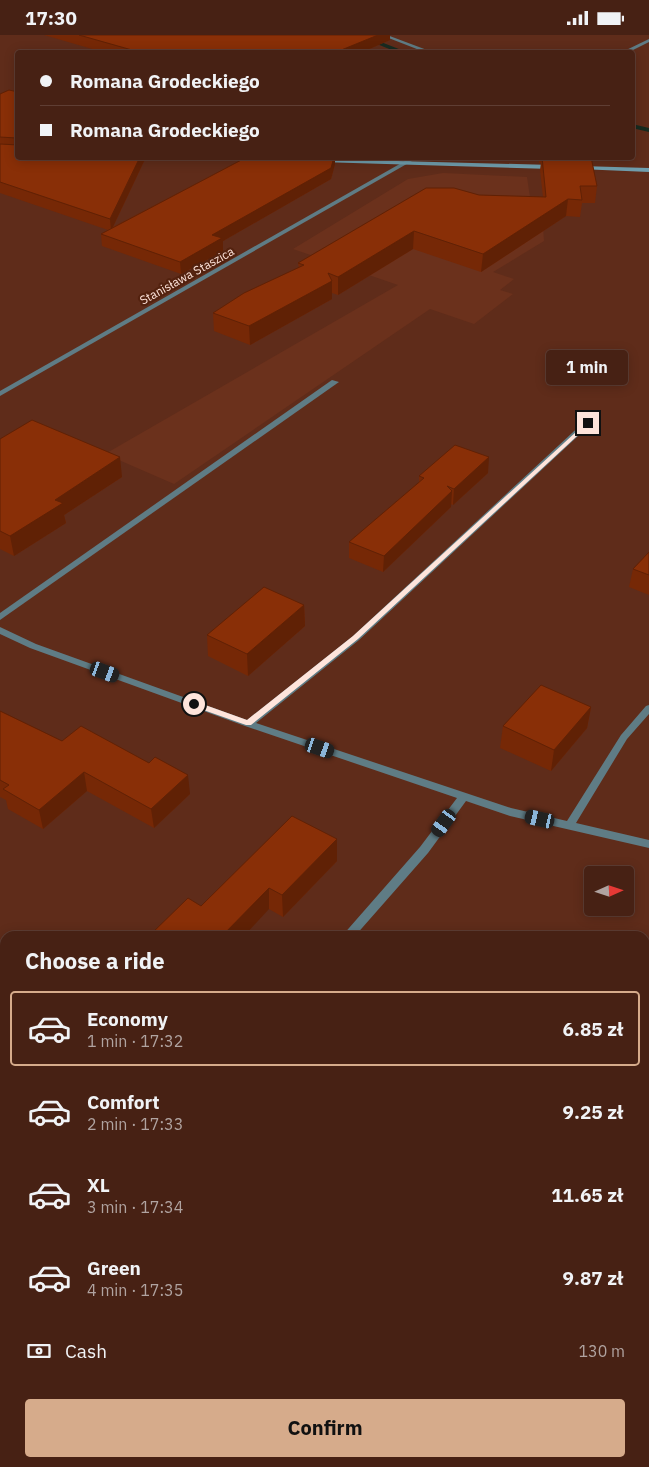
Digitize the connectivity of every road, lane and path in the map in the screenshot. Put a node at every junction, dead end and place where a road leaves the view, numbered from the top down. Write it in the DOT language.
graph roads {
  1 [pos="384,35"];
  2 [pos="649,40"];
  3 [pos="425,50"];
  4 [pos="628,50"];
  5 [pos="412,160"];
  6 [pos="318,161"];
  7 [pos="406,163"];
  8 [pos="560,167"];
  9 [pos="570,168"];
  10 [pos="649,170"];
  11 [pos="335,382"];
  12 [pos="0,394"];
  13 [pos="588,423"];
  14 [pos="0,617"];
  15 [pos="0,631"];
  16 [pos="649,708"];
  17 [pos="248,723"];
  18 [pos="464,796"];
  19 [pos="569,826"];
  20 [pos="649,844"];
  21 [pos="352,931"];
  1 -- 3 [label="street"];
  2 -- 4 [label="street"];
  5 -- 7 [label="street, Stanisława Staszica"];
  6 -- 7 [label="main road"];
  7 -- 8 [label="main road"];
  7 -- 12 [label="street, Stanisława Staszica"];
  9 -- 10 [label="main road"];
  11 -- 14 [label="street"];
  13 -- 17 [label="street"];
  15 -- 17 [label="street"];
  16 -- 19 [label="street"];
  17 -- 18 [label="street"];
  18 -- 19 [label="street"];
  18 -- 21 [label="street"];
  19 -- 20 [label="street"];
}
